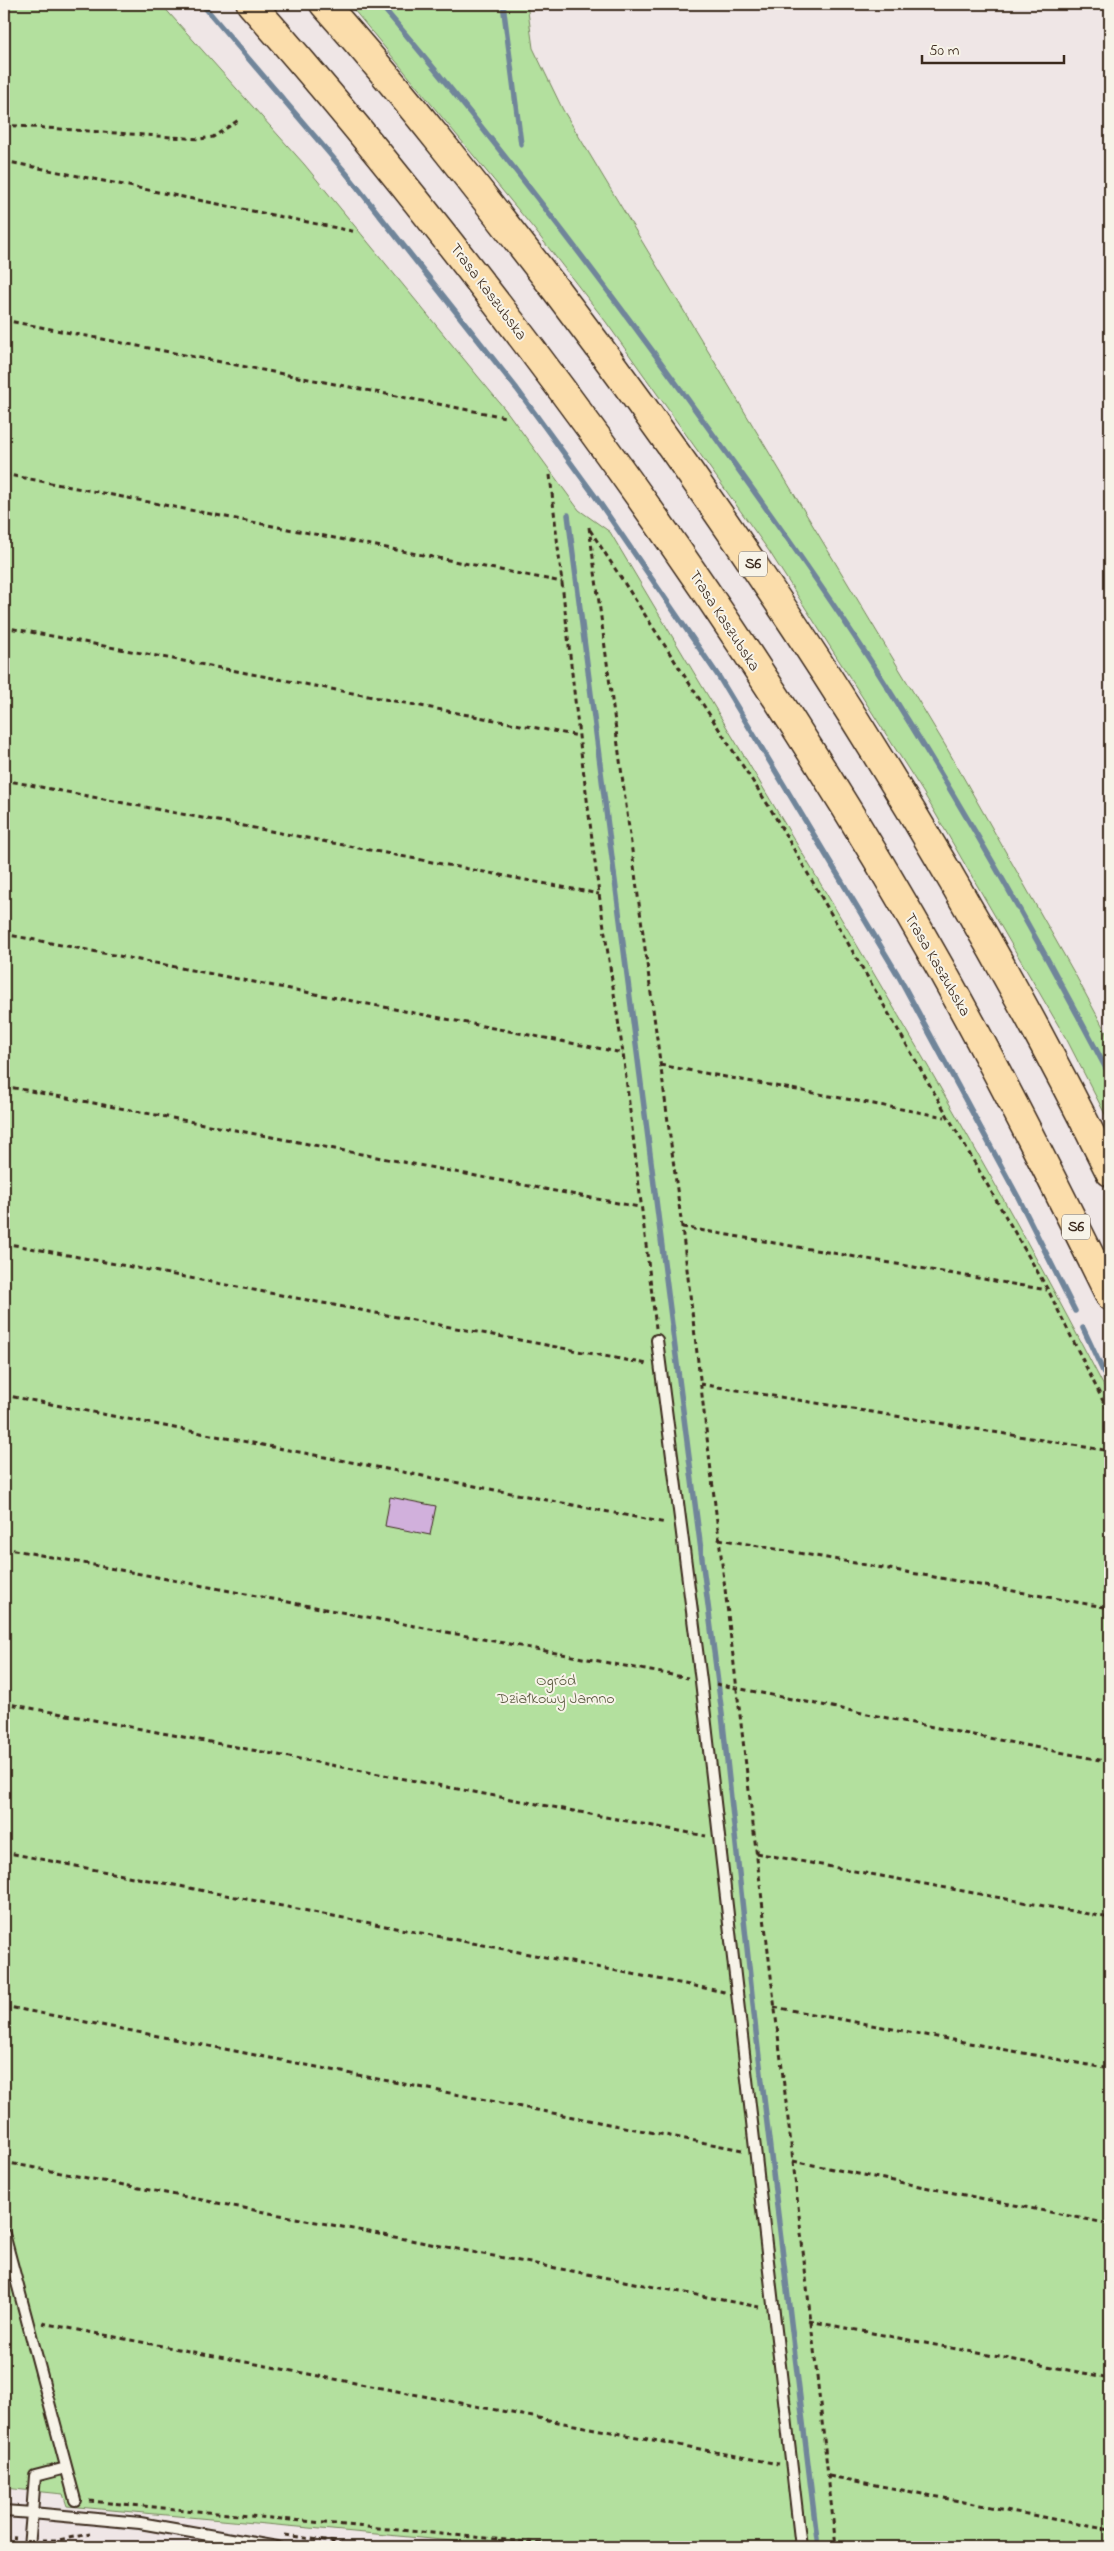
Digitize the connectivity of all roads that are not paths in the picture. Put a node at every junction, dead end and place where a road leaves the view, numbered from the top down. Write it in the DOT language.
graph roads {
  1 [pos="251,4"];
  2 [pos="324,4"];
  3 [pos="1110,1172"];
  4 [pos="1110,1296"];
  5 [pos="657,1340"];
  6 [pos="4,2234"];
  7 [pos="66,2468"];
  8 [pos="75,2500"];
  9 [pos="4,2511"];
  10 [pos="32,2513"];
  11 [pos="30,2543"];
  12 [pos="277,2547"];
  13 [pos="801,2547"];
  1 -- 4 [label="highway, Trasa Kaszubska / S6"];
  2 -- 3 [label="highway, S6"];
  5 -- 13 [label="lane"];
  6 -- 7 [label="lane"];
  7 -- 8 [label="lane"];
  7 -- 10 [label="lane"];
  9 -- 10 [label="lane"];
  10 -- 11 [label="lane"];
  10 -- 12 [label="lane"];
}
